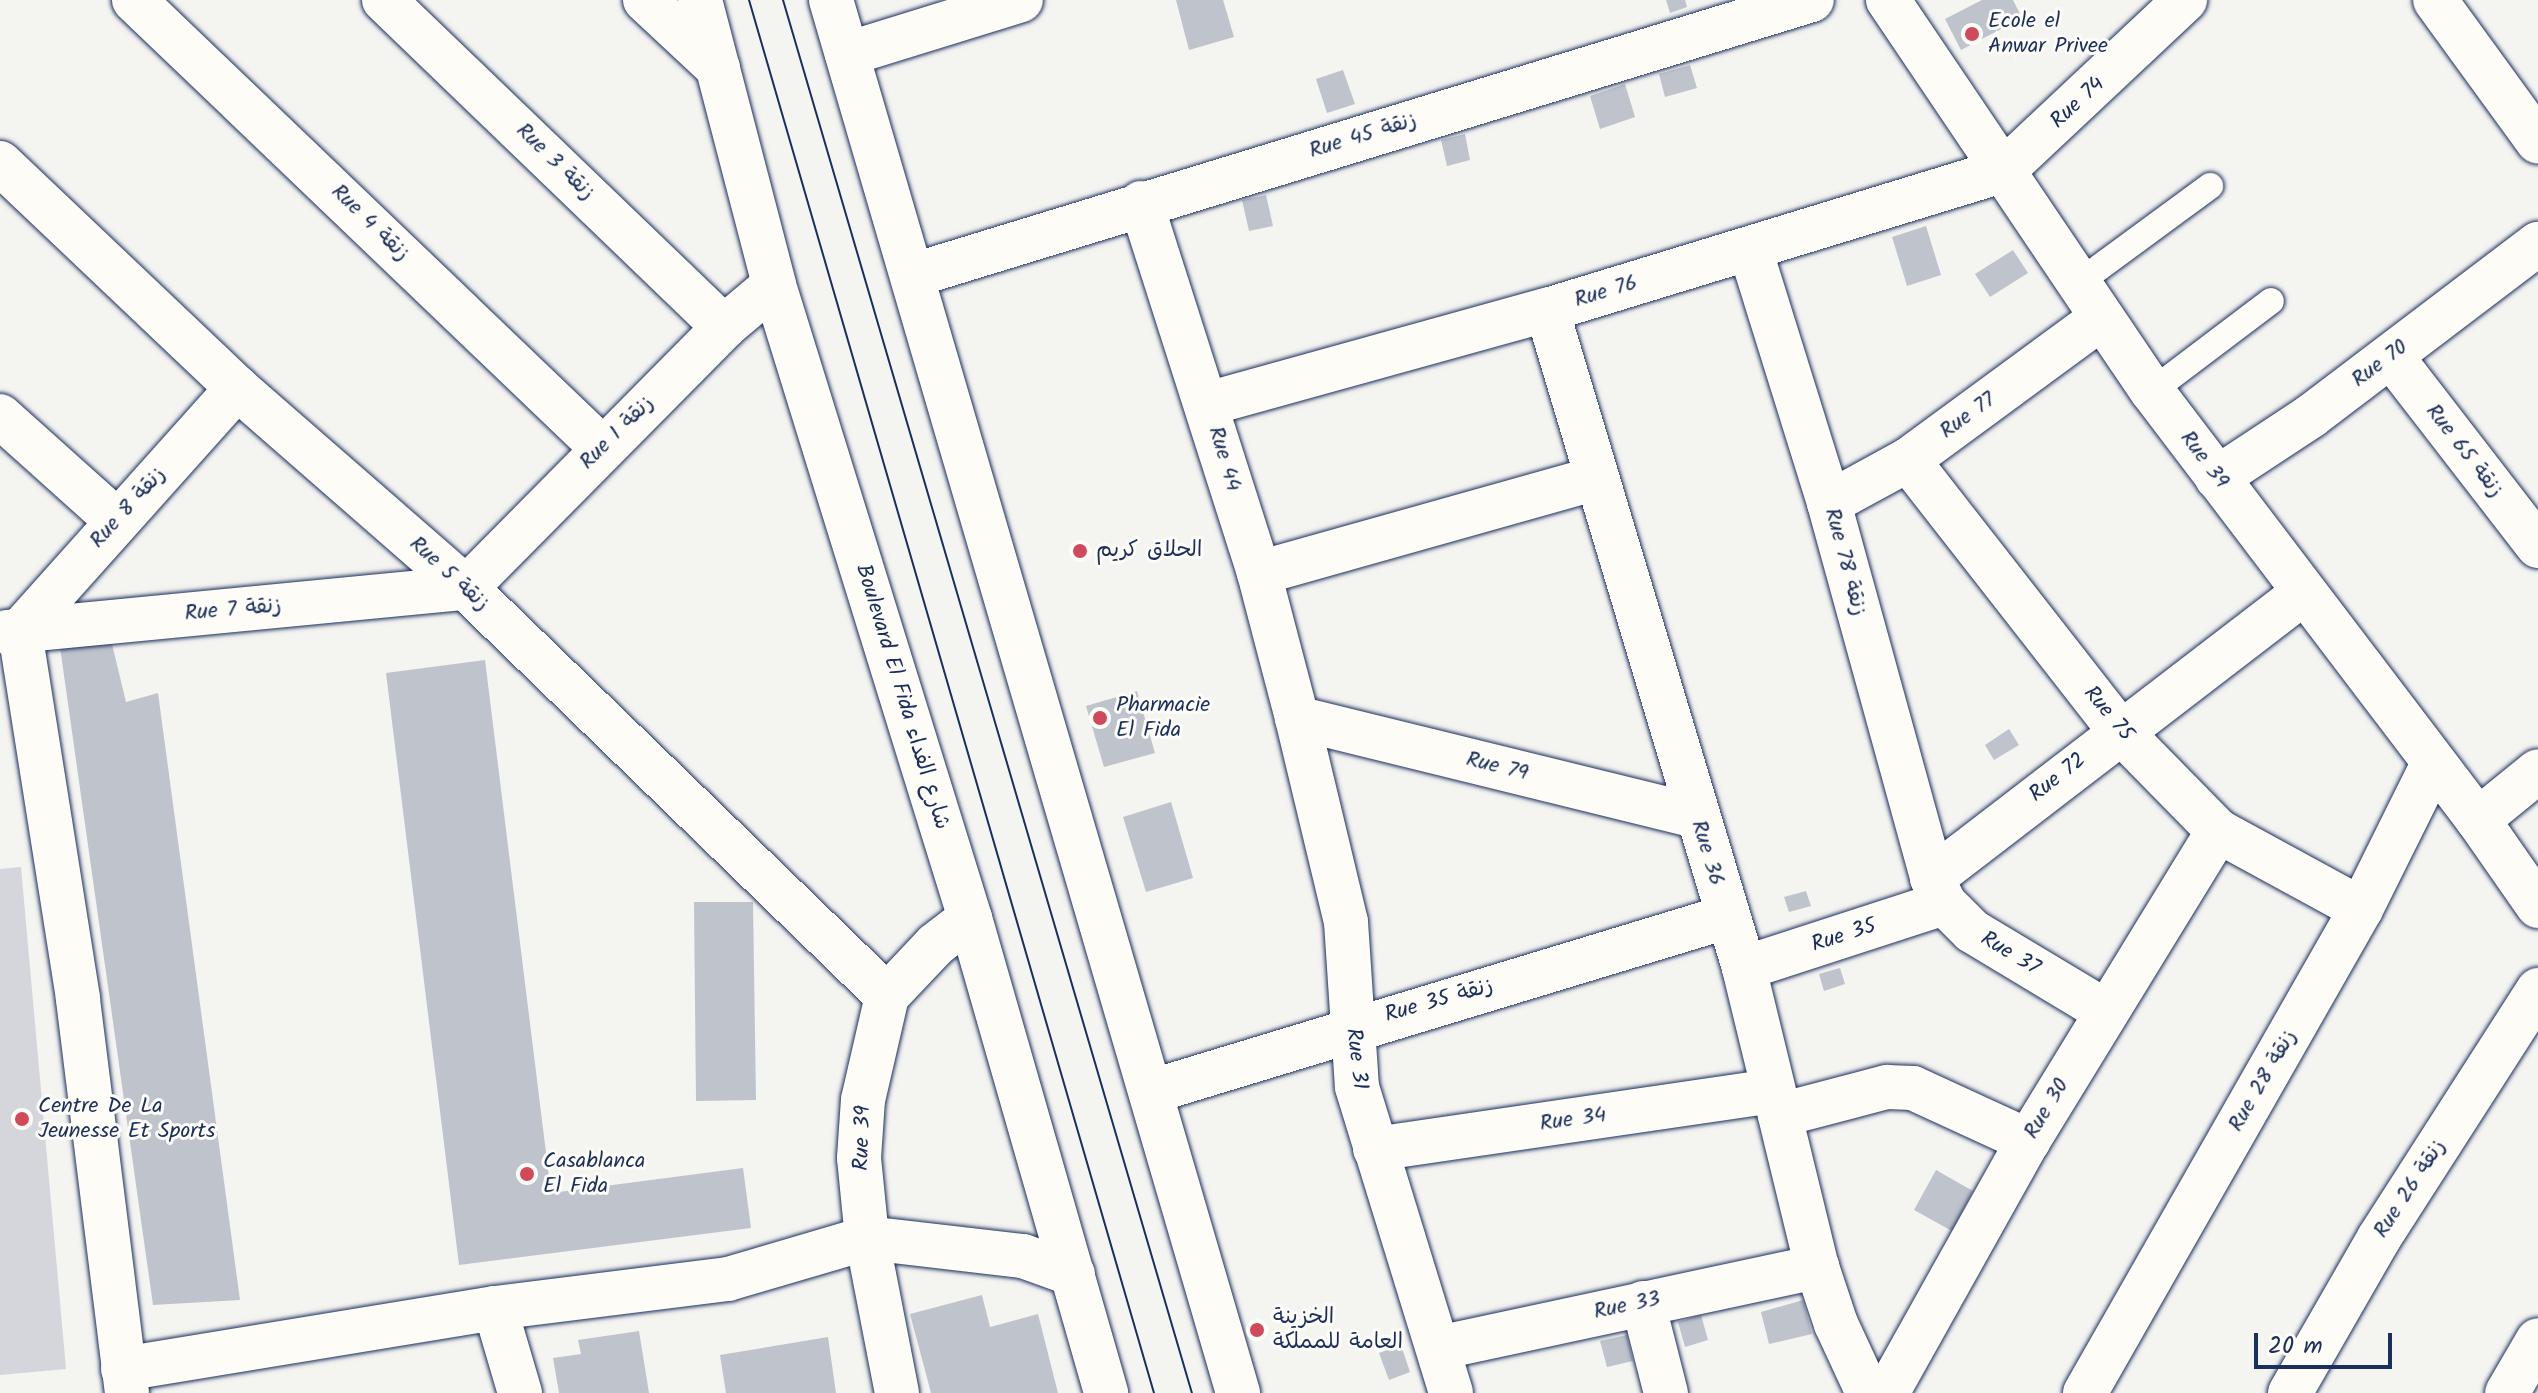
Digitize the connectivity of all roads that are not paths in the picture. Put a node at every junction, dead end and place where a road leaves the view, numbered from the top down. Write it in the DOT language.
graph roads {
  1 [pos="134,0"];
  2 [pos="384,0"];
  3 [pos="645,0"];
  4 [pos="700,0"];
  5 [pos="831,0"];
  6 [pos="1021,0"];
  7 [pos="1812,0"];
  8 [pos="1888,0"];
  9 [pos="2185,0"];
  10 [pos="2435,0"];
  11 [pos="847,54"];
  12 [pos="718,68"];
  13 [pos="2538,142"];
  14 [pos="0,163"];
  15 [pos="2003,171"];
  16 [pos="2210,186"];
  17 [pos="1141,203"];
  18 [pos="2538,244"];
  19 [pos="1750,249"];
  20 [pos="914,275"];
  21 [pos="774,285"];
  22 [pos="2090,300"];
  23 [pos="2271,301"];
  24 [pos="1547,310"];
  25 [pos="724,327"];
  26 [pos="2391,356"];
  27 [pos="237,388"];
  28 [pos="2152,391"];
  29 [pos="1207,404"];
  30 [pos="0,416"];
  31 [pos="602,448"];
  32 [pos="1908,460"];
  33 [pos="2217,478"];
  34 [pos="1594,479"];
  35 [pos="1829,503"];
  36 [pos="116,520"];
  37 [pos="2535,536"];
  38 [pos="1259,573"];
  39 [pos="466,588"];
  40 [pos="2302,594"];
  41 [pos="10,632"];
  42 [pos="1297,718"];
  43 [pos="2119,730"];
  44 [pos="2433,764"];
  45 [pos="2538,771"];
  46 [pos="1696,816"];
  47 [pos="2478,820"];
  48 [pos="2218,831"];
  49 [pos="1938,890"];
  50 [pos="2538,906"];
  51 [pos="2361,909"];
  52 [pos="1726,917"];
  53 [pos="970,918"];
  54 [pos="1744,968"];
  55 [pos="2538,990"];
  56 [pos="887,996"];
  57 [pos="2105,1011"];
  58 [pos="1351,1027"];
  59 [pos="1153,1091"];
  60 [pos="1776,1103"];
  61 [pos="2028,1141"];
  62 [pos="1375,1149"];
  63 [pos="867,1238"];
  64 [pos="1817,1267"];
  65 [pos="1073,1274"];
  66 [pos="1643,1303"];
  67 [pos="495,1308"];
  68 [pos="2538,1340"];
  69 [pos="1438,1348"];
  70 [pos="125,1381"];
  71 [pos="1886,1392"];
  72 [pos="520,1393"];
  73 [pos="897,1393"];
  74 [pos="1106,1393"];
  75 [pos="1238,1393"];
  76 [pos="1451,1393"];
  77 [pos="1666,1393"];
  78 [pos="2085,1393"];
  79 [pos="2290,1393"];
  80 [pos="2507,1393"];
  1 -- 31 [label="street, Rue 4 زنقة"];
  2 -- 25 [label="street, Rue 3 زنقة"];
  3 -- 12 [label="street"];
  4 -- 12 [label="street, Boulevard El Fida شارع الفداء"];
  5 -- 11 [label="street"];
  6 -- 11 [label="street"];
  7 -- 17 [label="street, Rue 45 زنقة"];
  8 -- 15 [label="street, Rue 39"];
  9 -- 15 [label="street, Rue 74"];
  10 -- 13 [label="street"];
  11 -- 20 [label="street"];
  12 -- 21 [label="street, Boulevard El Fida شارع الفداء"];
  14 -- 27 [label="street, Rue 5 زنقة"];
  15 -- 19 [label="street, Rue 76"];
  15 -- 22 [label="street, Rue 39"];
  16 -- 22 [label="lane"];
  17 -- 20 [label="street, Rue 45 زنقة"];
  17 -- 29 [label="street, Rue 44"];
  18 -- 26 [label="street, Rue 70"];
  19 -- 24 [label="street, Rue 76"];
  19 -- 35 [label="street, Rue 78 زنقة"];
  20 -- 59 [label="street"];
  21 -- 25 [label="street, Rue 1 زنقة"];
  21 -- 53 [label="street, Boulevard El Fida شارع الفداء"];
  22 -- 28 [label="street, Rue 39"];
  22 -- 32 [label="street, Rue 77"];
  23 -- 28 [label="lane"];
  24 -- 29 [label="street, Rue 76"];
  24 -- 34 [label="street, Rue 36"];
  25 -- 31 [label="street, Rue 1 زنقة"];
  26 -- 33 [label="street, Rue 70"];
  26 -- 37 [label="street, Rue 65 زنقة"];
  27 -- 36 [label="street, Rue 8 زنقة"];
  27 -- 39 [label="street, Rue 5 زنقة"];
  28 -- 33 [label="street, Rue 39"];
  29 -- 38 [label="street, Rue 44"];
  30 -- 36 [label="street"];
  31 -- 39 [label="street, Rue 1 زنقة"];
  32 -- 35 [label="street, Rue 77"];
  32 -- 43 [label="street, Rue 75"];
  33 -- 40 [label="street, Rue 39"];
  34 -- 38 [label="street"];
  34 -- 46 [label="street, Rue 36"];
  35 -- 49 [label="street, Rue 78 زنقة"];
  36 -- 41 [label="street, Rue 8 زنقة"];
  38 -- 42 [label="street, Rue 44"];
  39 -- 41 [label="street, Rue 7 زنقة"];
  39 -- 56 [label="street, Rue 5 زنقة"];
  40 -- 43 [label="street, Rue 72"];
  40 -- 44 [label="street, Rue 39"];
  41 -- 70 [label="street"];
  42 -- 46 [label="street, Rue 79"];
  42 -- 58 [label="street, Rue 31"];
  43 -- 48 [label="street, Rue 75"];
  43 -- 49 [label="street, Rue 72"];
  44 -- 47 [label="street, Rue 39"];
  44 -- 51 [label="street, Rue 28 زنقة"];
  45 -- 47 [label="street"];
  46 -- 52 [label="street, Rue 36"];
  47 -- 50 [label="street, Rue 39"];
  48 -- 51 [label="street, Rue 75"];
  48 -- 57 [label="street, Rue 30"];
  49 -- 54 [label="street, Rue 35"];
  49 -- 57 [label="street, Rue 37"];
  51 -- 78 [label="street, Rue 28 زنقة"];
  52 -- 54 [label="street, Rue 36"];
  52 -- 58 [label="street, Rue 35 زنقة"];
  53 -- 56 [label="street, Rue 39"];
  53 -- 65 [label="street, Boulevard El Fida شارع الفداء"];
  54 -- 60 [label="street, Rue 36"];
  55 -- 79 [label="street, Rue 26 زنقة"];
  56 -- 63 [label="street, Rue 39"];
  57 -- 61 [label="street, Rue 30"];
  58 -- 59 [label="street, Rue 35 زنقة"];
  58 -- 62 [label="street, Rue 31"];
  59 -- 75 [label="street"];
  60 -- 61 [label="street, Rue 34"];
  60 -- 62 [label="street, Rue 34"];
  60 -- 64 [label="street, Rue 36"];
  61 -- 71 [label="street, Rue 30"];
  62 -- 69 [label="street, Rue 31"];
  63 -- 65 [label="street"];
  63 -- 67 [label="street"];
  63 -- 73 [label="street, Rue 39"];
  64 -- 66 [label="street, Rue 33"];
  64 -- 71 [label="street, Rue 36"];
  65 -- 74 [label="street, Boulevard El Fida شارع الفداء"];
  66 -- 69 [label="street, Rue 33"];
  66 -- 77 [label="street"];
  67 -- 70 [label="street"];
  67 -- 72 [label="street"];
  68 -- 80 [label="street"];
  69 -- 76 [label="street, Rue 31"];
}
